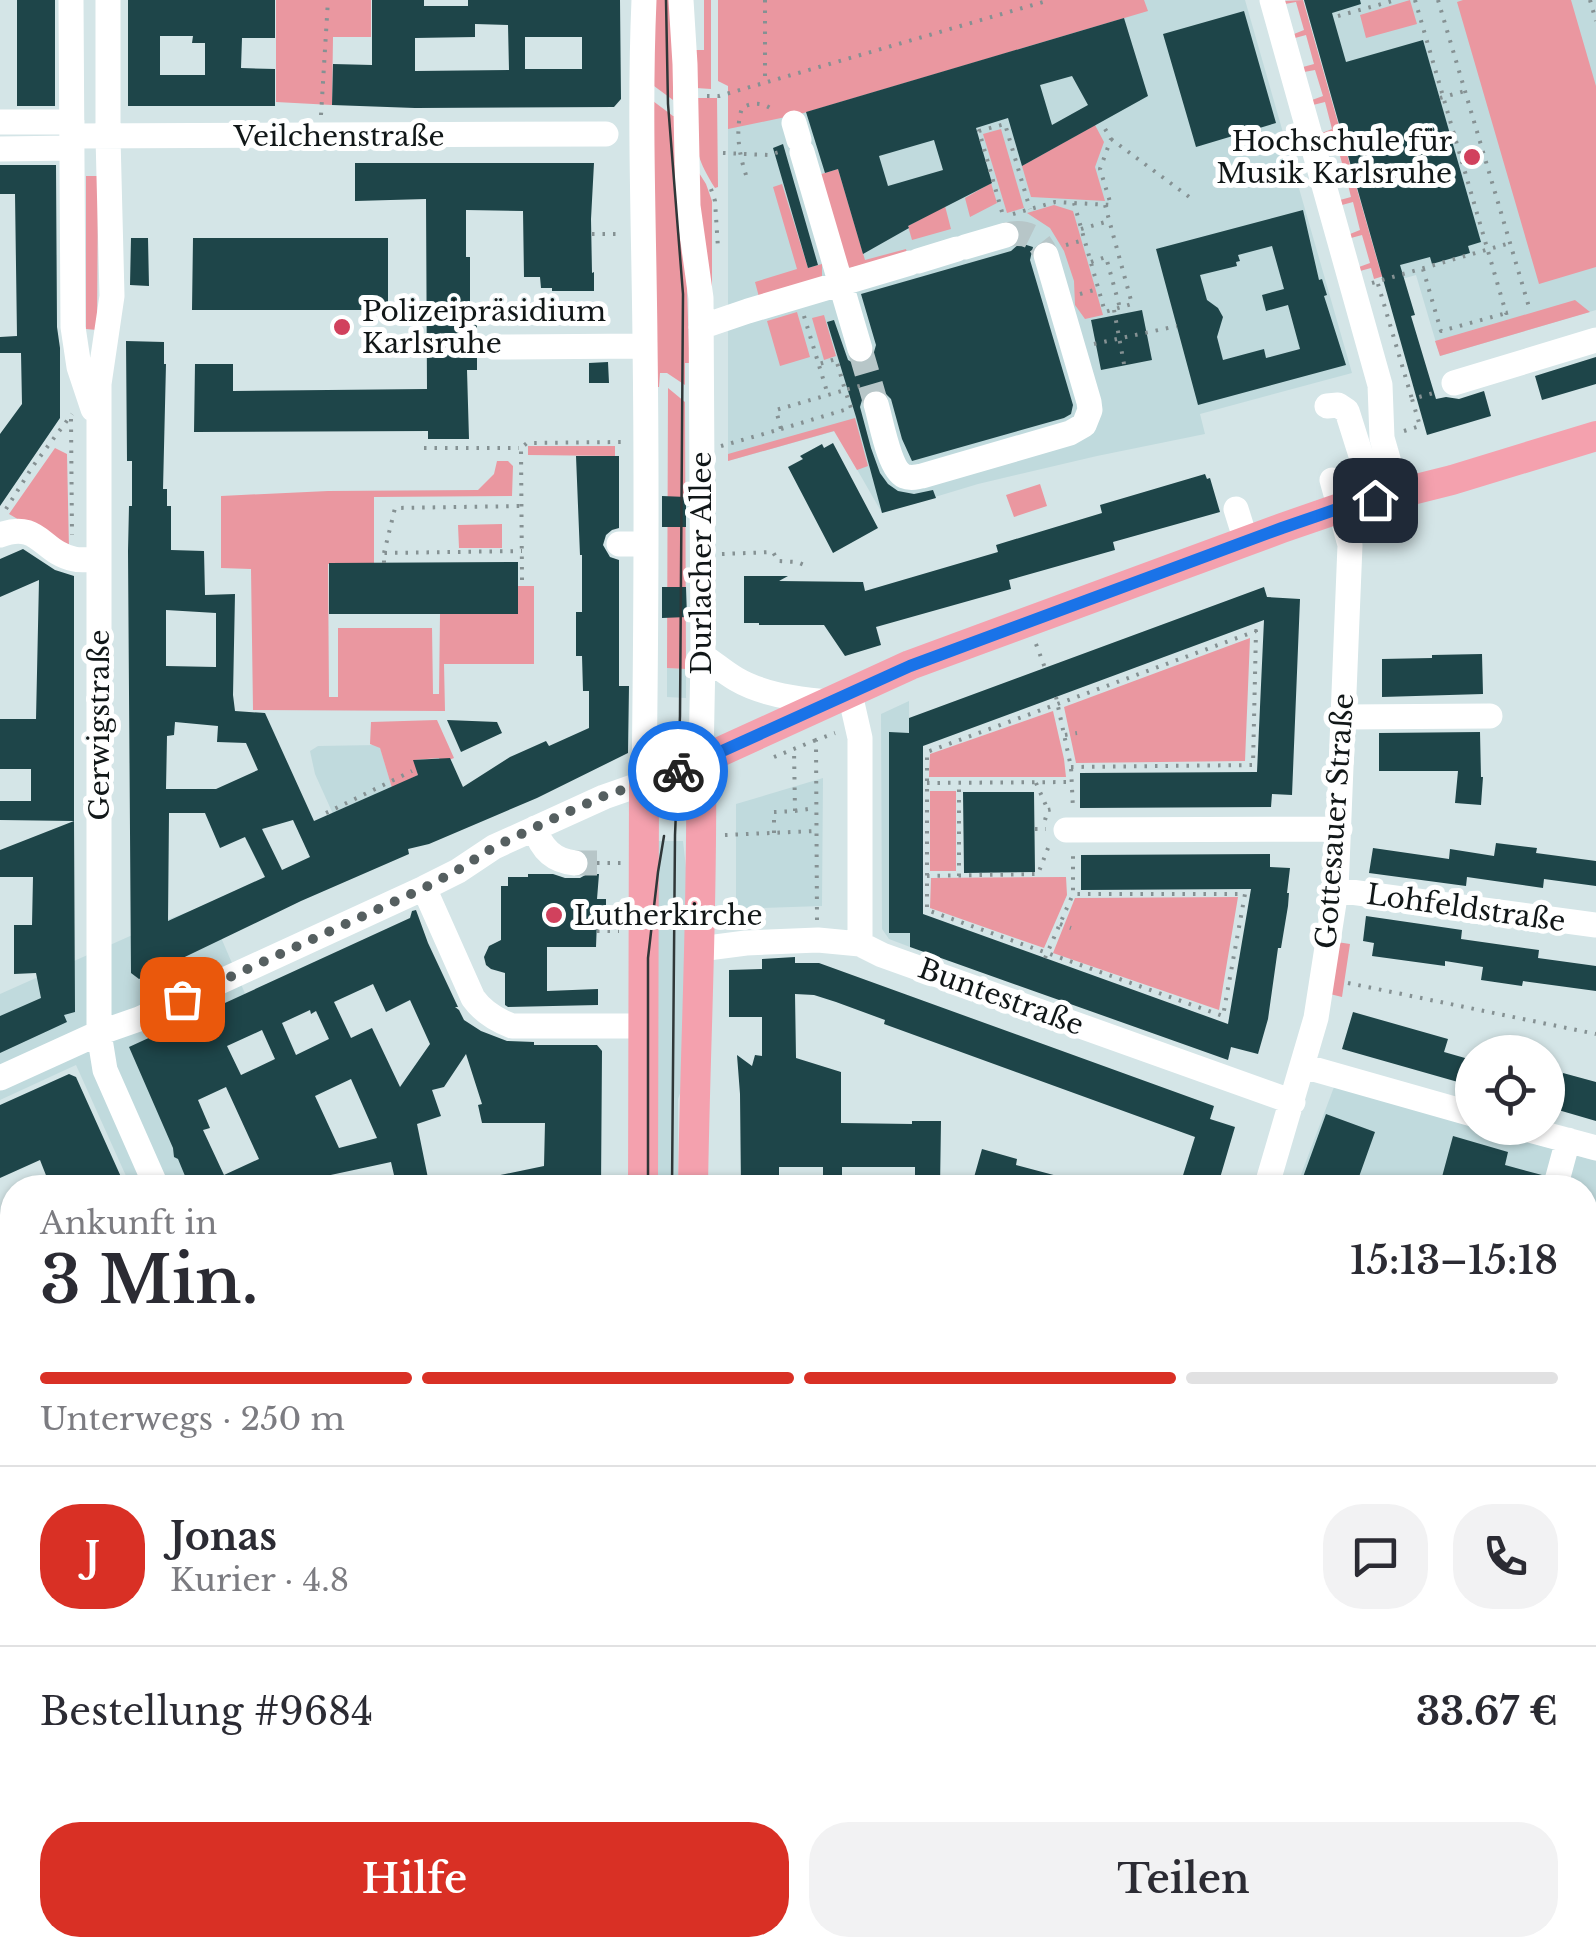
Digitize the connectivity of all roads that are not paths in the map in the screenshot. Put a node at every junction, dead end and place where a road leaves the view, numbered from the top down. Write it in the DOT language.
graph roads {
  1 [pos="71,0"];
  2 [pos="108,0"];
  3 [pos="644,0"];
  4 [pos="681,0"];
  5 [pos="1272,0"];
  6 [pos="0,122"];
  7 [pos="606,134"];
  8 [pos="793,134"];
  9 [pos="72,135"];
  10 [pos="108,137"];
  11 [pos="0,149"];
  12 [pos="1006,235"];
  13 [pos="1049,252"];
  14 [pos="841,283"];
  15 [pos="701,327"];
  16 [pos="1596,340"];
  17 [pos="645,346"];
  18 [pos="494,347"];
  19 [pos="860,349"];
  20 [pos="1444,388"];
  21 [pos="868,395"];
  22 [pos="1327,406"];
  23 [pos="86,410"];
  24 [pos="1596,436"];
  25 [pos="1336,494"];
  26 [pos="1387,498"];
  27 [pos="1236,509"];
  28 [pos="0,535"];
  29 [pos="1246,541"];
  30 [pos="619,544"];
  31 [pos="645,544"];
  32 [pos="86,559"];
  33 [pos="702,656"];
  34 [pos="841,698"];
  35 [pos="1490,716"];
  36 [pos="1344,717"];
  37 [pos="701,760"];
  38 [pos="644,783"];
  39 [pos="535,828"];
  40 [pos="1340,829"];
  41 [pos="1059,830"];
  42 [pos="586,863"];
  43 [pos="424,888"];
  44 [pos="1336,890"];
  45 [pos="1596,926"];
  46 [pos="860,944"];
  47 [pos="700,948"];
  48 [pos="642,1026"];
  49 [pos="98,1033"];
  50 [pos="1304,1066"];
  51 [pos="0,1078"];
  52 [pos="1293,1102"];
  53 [pos="1455,1109"];
  54 [pos="1565,1139"];
  55 [pos="1568,1140"];
  56 [pos="1596,1148"];
  57 [pos="151,1175"];
  58 [pos="643,1175"];
  59 [pos="693,1175"];
  60 [pos="1270,1175"];
  61 [pos="1559,1175"];
  1 -- 9 [label="street, Gerwigstraße"];
  2 -- 10 [label="street, Gerwigstraße"];
  3 -- 17 [label="street, Durlacher Allee"];
  4 -- 15 [label="street, Durlacher Allee"];
  5 -- 26 [label="street"];
  6 -- 9 [label="street, Veilchenstraße"];
  7 -- 10 [label="street, Veilchenstraße"];
  8 -- 14 [label="street"];
  9 -- 10 [label="street, Veilchenstraße"];
  9 -- 11 [label="street, Veilchenstraße"];
  9 -- 23 [label="street, Gerwigstraße"];
  10 -- 23 [label="street, Gerwigstraße"];
  12 -- 14 [label="street"];
  13 -- 21 [label="street"];
  14 -- 15 [label="street"];
  14 -- 19 [label="street"];
  15 -- 33 [label="street, Durlacher Allee"];
  16 -- 20 [label="street"];
  17 -- 18 [label="street"];
  17 -- 31 [label="street, Durlacher Allee"];
  22 -- 26 [label="street"];
  23 -- 32 [label="street, Gerwigstraße"];
  24 -- 26 [label="main road"];
  25 -- 26 [label="main road"];
  25 -- 29 [label="main road"];
  25 -- 36 [label="street, Gottesauer Straße"];
  27 -- 29 [label="street"];
  28 -- 32 [label="street"];
  29 -- 34 [label="main road"];
  30 -- 31 [label="street"];
  31 -- 38 [label="street, Durlacher Allee"];
  32 -- 49 [label="street, Gerwigstraße"];
  33 -- 34 [label="street"];
  33 -- 37 [label="street, Durlacher Allee"];
  34 -- 37 [label="main road"];
  34 -- 46 [label="street"];
  35 -- 36 [label="street"];
  36 -- 40 [label="street, Gottesauer Straße"];
  37 -- 38 [label="main road"];
  37 -- 47 [label="main road, Durlacher Allee"];
  38 -- 39 [label="street"];
  38 -- 48 [label="main road, Durlacher Allee"];
  39 -- 42 [label="street"];
  39 -- 43 [label="street"];
  40 -- 41 [label="street"];
  40 -- 44 [label="street, Gottesauer Straße"];
  43 -- 48 [label="street"];
  43 -- 49 [label="street"];
  44 -- 45 [label="street, Lohfeldstraße"];
  44 -- 50 [label="street, Gottesauer Straße"];
  46 -- 47 [label="street, Buntestraße"];
  46 -- 52 [label="street, Buntestraße"];
  47 -- 59 [label="main road, Durlacher Allee"];
  48 -- 58 [label="main road, Durlacher Allee"];
  49 -- 51 [label="street"];
  49 -- 57 [label="street, Gerwigstraße"];
  50 -- 52 [label="street, Gottesauer Straße"];
  50 -- 53 [label="street"];
  52 -- 60 [label="street, Gottesauer Straße"];
  54 -- 55 [label="street"];
  55 -- 56 [label="street"];
  55 -- 61 [label="street"];
}
